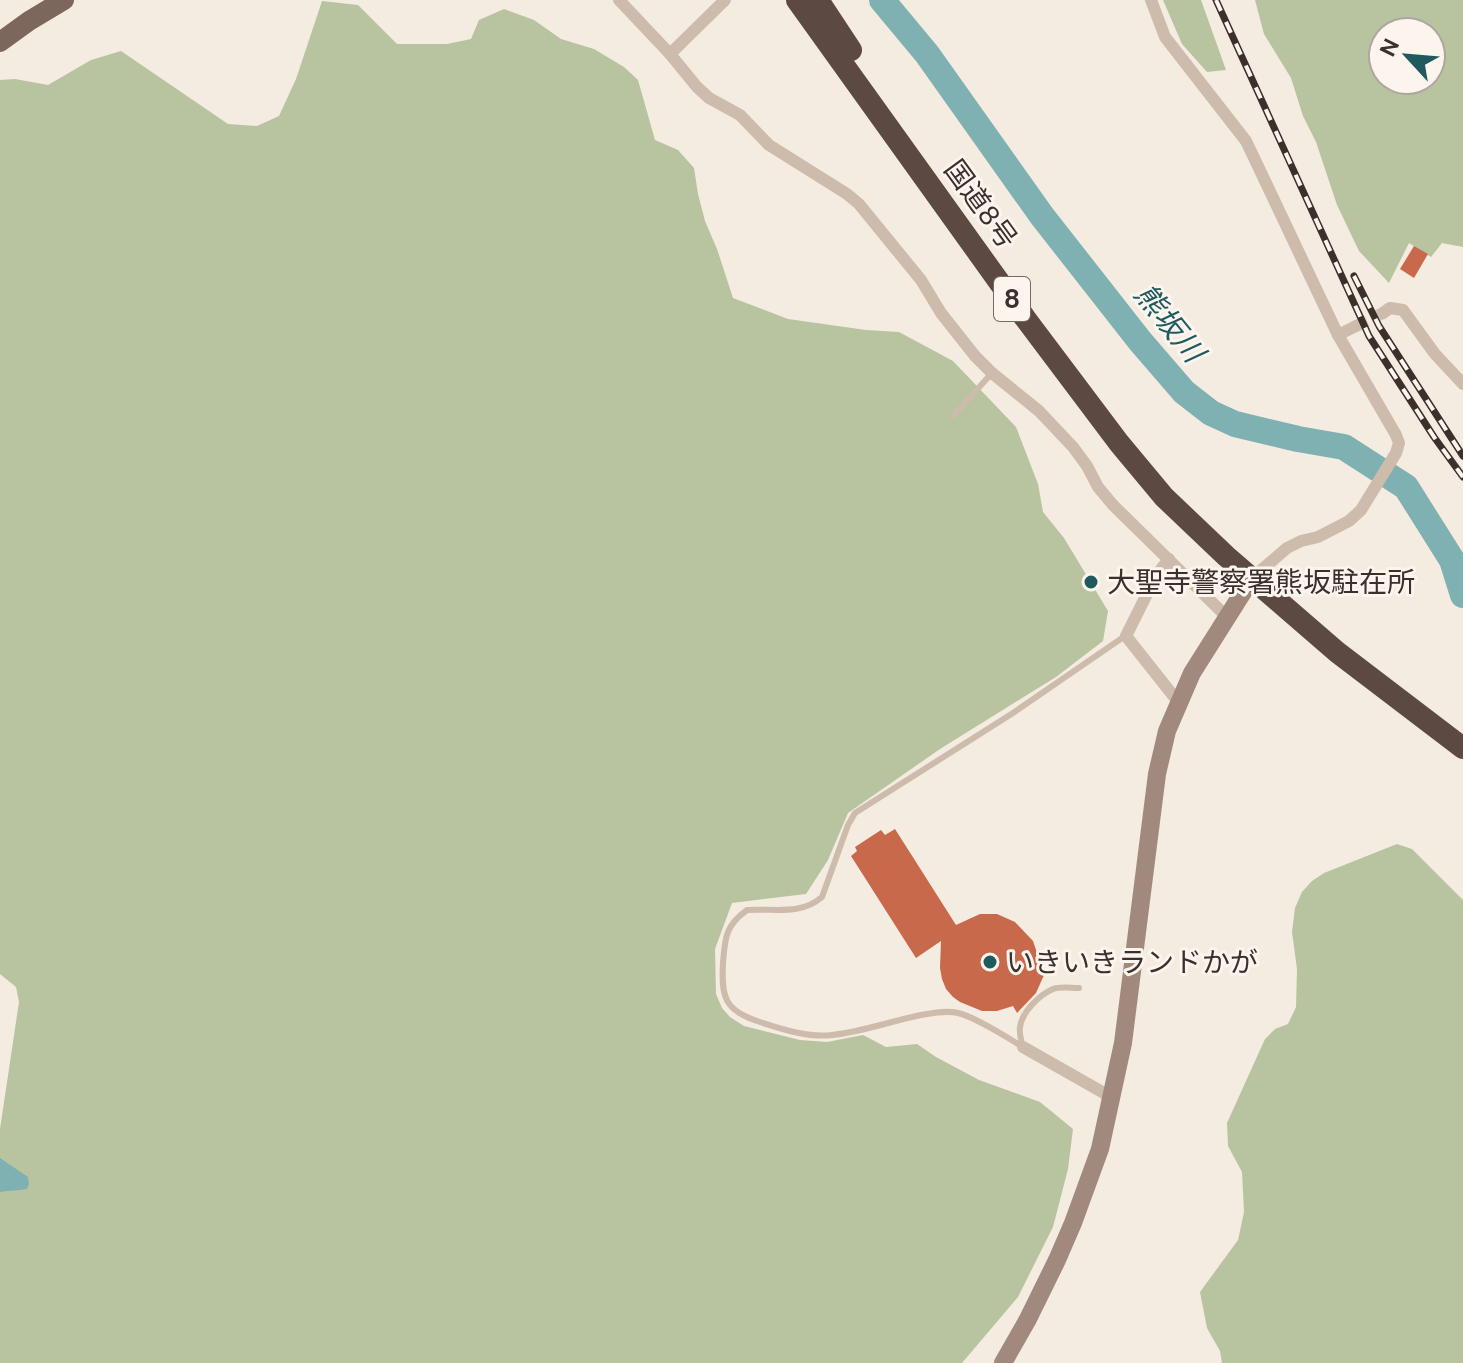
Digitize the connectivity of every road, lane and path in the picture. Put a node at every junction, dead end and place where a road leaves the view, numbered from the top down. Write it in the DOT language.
graph roads {
  1 [pos="64,0"];
  2 [pos="619,0"];
  3 [pos="725,0"];
  4 [pos="797,0"];
  5 [pos="818,0"];
  6 [pos="1151,0"];
  7 [pos="0,42"];
  8 [pos="670,54"];
  9 [pos="1383,313"];
  10 [pos="1356,326"];
  11 [pos="1338,335"];
  12 [pos="992,373"];
  13 [pos="1463,384"];
  14 [pos="954,415"];
  15 [pos="1169,559"];
  16 [pos="1252,578"];
  17 [pos="1228,618"];
  18 [pos="1126,636"];
  19 [pos="1179,703"];
  20 [pos="1462,750"];
  21 [pos="1079,988"];
  22 [pos="1023,1047"];
  23 [pos="1111,1097"];
  24 [pos="1003,1363"];
  1 -- 7 [label="main road"];
  2 -- 8 [label="street"];
  3 -- 8 [label="street"];
  4 -- 16 [label="highway, 国道8号 / 8"];
  5 -- 16 [label="highway, 国道8号 / 8"];
  6 -- 11 [label="street"];
  8 -- 12 [label="street"];
  9 -- 13 [label="street"];
  10 -- 11 [label="street"];
  11 -- 16 [label="street"];
  12 -- 14 [label="lane"];
  12 -- 15 [label="street"];
  15 -- 17 [label="street"];
  15 -- 18 [label="street"];
  16 -- 17 [label="street"];
  16 -- 20 [label="highway, 国道8号 / 8"];
  17 -- 19 [label="street"];
  18 -- 19 [label="street"];
  18 -- 22 [label="lane"];
  19 -- 23 [label="street"];
  21 -- 22 [label="lane"];
  22 -- 23 [label="street"];
  23 -- 24 [label="street"];
}
